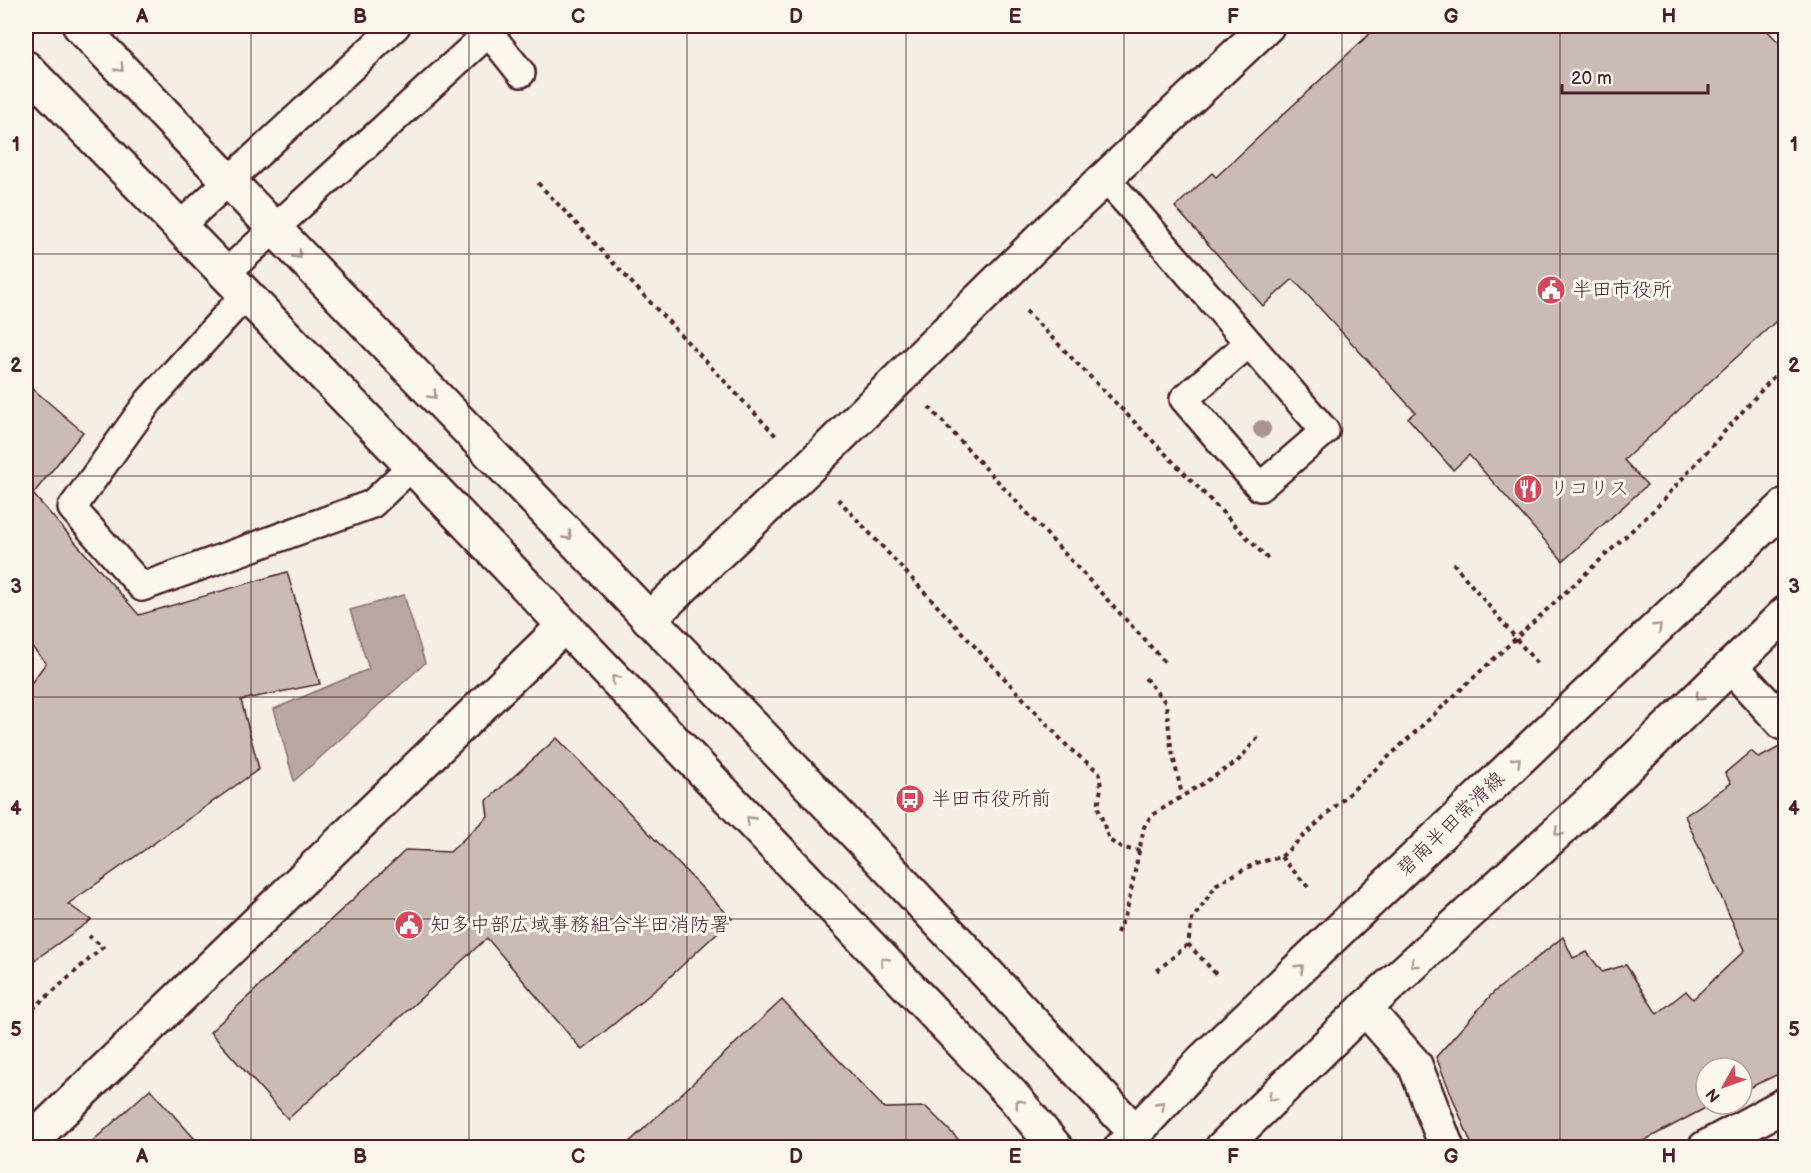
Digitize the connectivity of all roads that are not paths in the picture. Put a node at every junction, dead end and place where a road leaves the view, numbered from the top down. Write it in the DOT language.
graph roads {
  1 [pos="80,26"];
  2 [pos="396,26"];
  3 [pos="1267,26"];
  4 [pos="492,29"];
  5 [pos="26,68"];
  6 [pos="521,72"];
  7 [pos="1106,179"];
  8 [pos="228,181"];
  9 [pos="180,226"];
  10 [pos="273,229"];
  11 [pos="236,284"];
  12 [pos="1249,343"];
  13 [pos="412,466"];
  14 [pos="1785,505"];
  15 [pos="1785,613"];
  16 [pos="649,620"];
  17 [pos="564,626"];
  18 [pos="1731,666"];
  19 [pos="1785,721"];
  20 [pos="1365,1008"];
  21 [pos="1785,1104"];
  22 [pos="1135,1142"];
  23 [pos="26,1146"];
  24 [pos="1056,1148"];
  25 [pos="1222,1148"];
  26 [pos="1447,1148"];
  27 [pos="1705,1148"];
  1 -- 8 [label="street, one-way"];
  2 -- 8 [label="lane"];
  3 -- 7 [label="street"];
  4 -- 6 [label="lane"];
  4 -- 10 [label="lane"];
  5 -- 9 [label="street"];
  7 -- 12 [label="lane"];
  7 -- 16 [label="street"];
  8 -- 9 [label="lane"];
  8 -- 10 [label="street"];
  9 -- 11 [label="street"];
  10 -- 11 [label="lane"];
  10 -- 16 [label="street, one-way"];
  11 -- 13 [label="street"];
  11 -- 13 [label="lane"];
  12 -- 12 [label="lane"];
  13 -- 17 [label="street"];
  22 -- 14 [label="street, 碧南半田常滑線, one-way"];
  15 -- 18 [label="street"];
  16 -- 22 [label="street"];
  17 -- 23 [label="street"];
  24 -- 17 [label="street, one-way"];
  18 -- 19 [label="street"];
  18 -- 20 [label="street, one-way"];
  20 -- 25 [label="street, one-way"];
  20 -- 26 [label="street"];
  21 -- 27 [label="street"];
}
